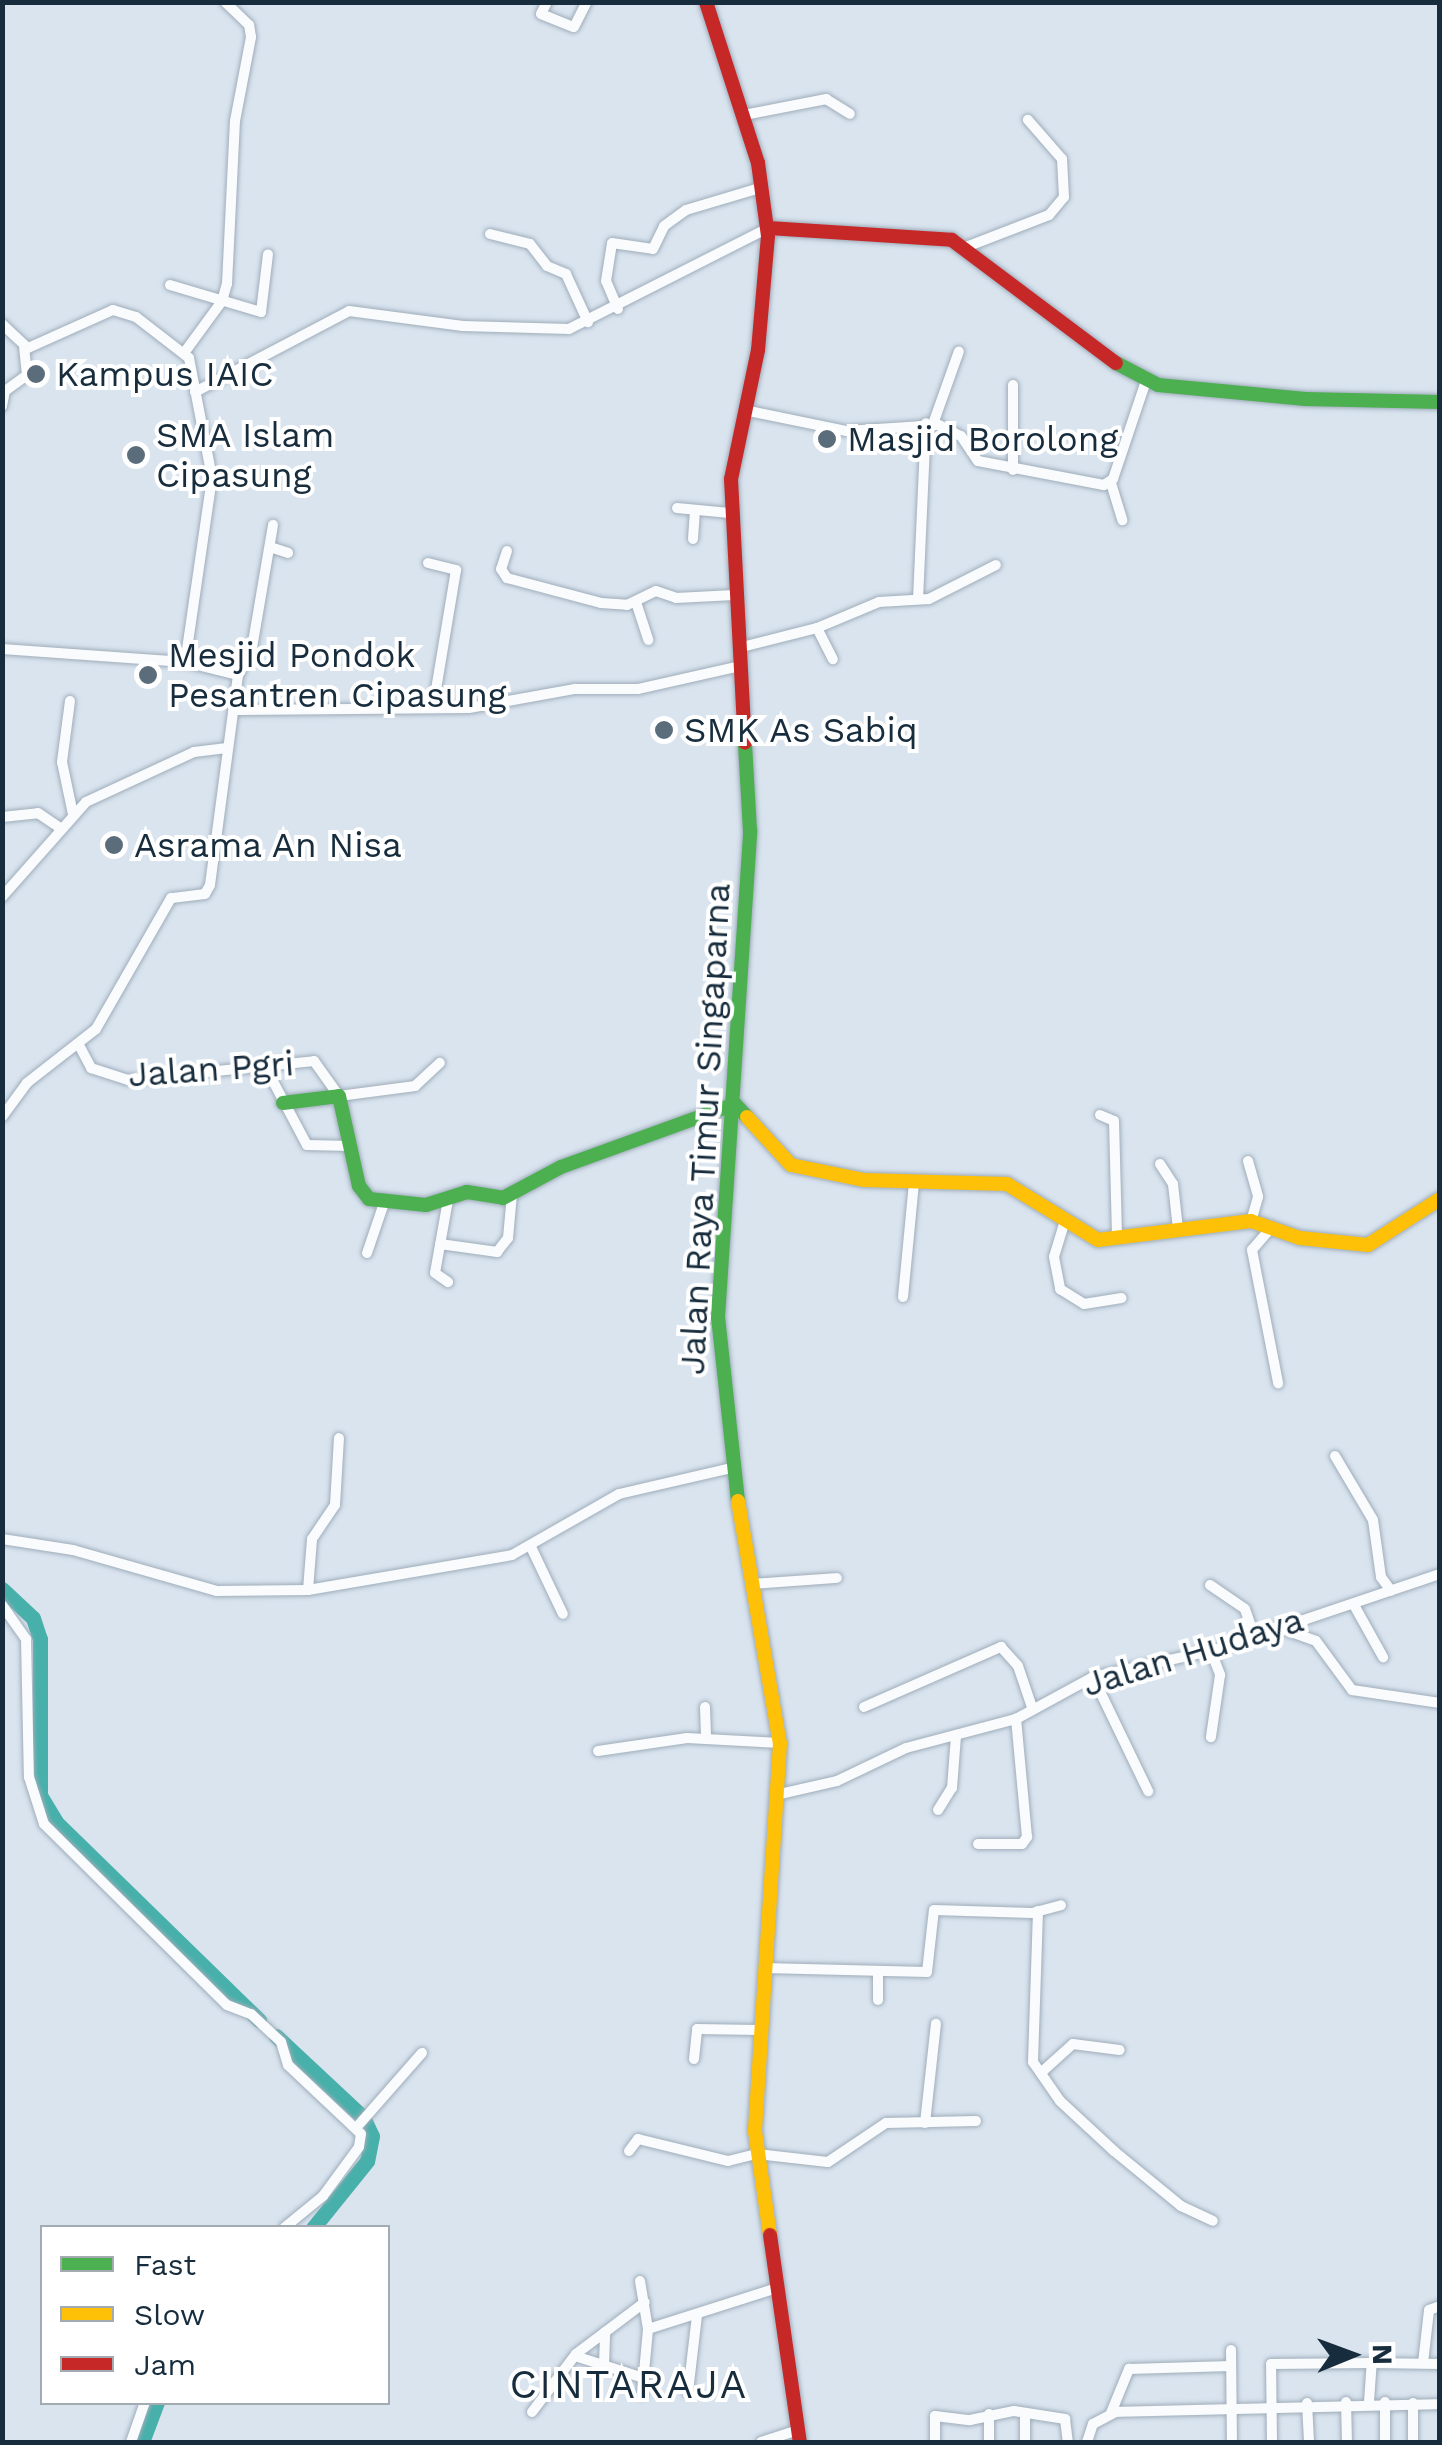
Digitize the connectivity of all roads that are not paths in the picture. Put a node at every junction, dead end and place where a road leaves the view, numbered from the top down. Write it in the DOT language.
graph roads {
  1 [pos="225,2"];
  2 [pos="547,2"];
  3 [pos="587,2"];
  4 [pos="706,2"];
  5 [pos="850,114"];
  6 [pos="744,115"];
  7 [pos="1028,120"];
  8 [pos="763,186"];
  9 [pos="768,228"];
  10 [pos="490,234"];
  11 [pos="966,246"];
  12 [pos="268,254"];
  13 [pos="170,285"];
  14 [pos="222,301"];
  15 [pos="618,310"];
  16 [pos="588,322"];
  17 [pos="2,324"];
  18 [pos="28,348"];
  19 [pos="958,350"];
  20 [pos="184,352"];
  21 [pos="1146,381"];
  22 [pos="1012,385"];
  23 [pos="195,392"];
  24 [pos="1440,402"];
  25 [pos="2,406"];
  26 [pos="744,410"];
  27 [pos="929,423"];
  28 [pos="1012,470"];
  29 [pos="1111,483"];
  30 [pos="677,508"];
  31 [pos="695,510"];
  32 [pos="730,513"];
  33 [pos="1122,520"];
  34 [pos="272,525"];
  35 [pos="692,538"];
  36 [pos="270,547"];
  37 [pos="507,552"];
  38 [pos="288,553"];
  39 [pos="428,563"];
  40 [pos="996,565"];
  41 [pos="734,596"];
  42 [pos="918,599"];
  43 [pos="636,602"];
  44 [pos="816,628"];
  45 [pos="648,640"];
  46 [pos="738,648"];
  47 [pos="2,649"];
  48 [pos="833,659"];
  49 [pos="186,662"];
  50 [pos="740,666"];
  51 [pos="238,675"];
  52 [pos="70,702"];
  53 [pos="433,708"];
  54 [pos="238,710"];
  55 [pos="227,748"];
  56 [pos="74,814"];
  57 [pos="2,816"];
  58 [pos="60,828"];
  59 [pos="2,898"];
  60 [pos="80,1046"];
  61 [pos="440,1064"];
  62 [pos="266,1068"];
  63 [pos="339,1096"];
  64 [pos="284,1103"];
  65 [pos="729,1104"];
  66 [pos="1100,1115"];
  67 [pos="2,1117"];
  68 [pos="352,1146"];
  69 [pos="1248,1161"];
  70 [pos="1160,1164"];
  71 [pos="914,1182"];
  72 [pos="512,1194"];
  73 [pos="1440,1199"];
  74 [pos="448,1200"];
  75 [pos="384,1203"];
  76 [pos="1251,1221"];
  77 [pos="1064,1224"];
  78 [pos="1271,1228"];
  79 [pos="1178,1229"];
  80 [pos="1117,1238"];
  81 [pos="440,1244"];
  82 [pos="368,1253"];
  83 [pos="448,1282"];
  84 [pos="903,1297"];
  85 [pos="1122,1298"];
  86 [pos="1278,1383"];
  87 [pos="339,1438"];
  88 [pos="1335,1456"];
  89 [pos="732,1468"];
  90 [pos="2,1539"];
  91 [pos="531,1547"];
  92 [pos="1440,1574"];
  93 [pos="837,1578"];
  94 [pos="753,1584"];
  95 [pos="1210,1585"];
  96 [pos="308,1590"];
  97 [pos="1391,1591"];
  98 [pos="1354,1604"];
  99 [pos="2,1605"];
  100 [pos="563,1614"];
  101 [pos="1276,1627"];
  102 [pos="1254,1635"];
  103 [pos="1210,1651"];
  104 [pos="1383,1658"];
  105 [pos="1093,1677"];
  106 [pos="1440,1703"];
  107 [pos="706,1707"];
  108 [pos="864,1707"];
  109 [pos="1034,1710"];
  110 [pos="1016,1719"];
  111 [pos="956,1736"];
  112 [pos="1212,1737"];
  113 [pos="706,1738"];
  114 [pos="780,1743"];
  115 [pos="598,1751"];
  116 [pos="780,1790"];
  117 [pos="1148,1791"];
  118 [pos="938,1810"];
  119 [pos="978,1844"];
  120 [pos="1062,1905"];
  121 [pos="1038,1912"];
  122 [pos="764,1968"];
  123 [pos="878,1974"];
  124 [pos="878,2000"];
  125 [pos="936,2024"];
  126 [pos="758,2030"];
  127 [pos="1120,2050"];
  128 [pos="422,2053"];
  129 [pos="694,2060"];
  130 [pos="1044,2070"];
  131 [pos="976,2121"];
  132 [pos="361,2122"];
  133 [pos="926,2123"];
  134 [pos="628,2151"];
  135 [pos="757,2154"];
  136 [pos="1213,2221"];
  137 [pos="288,2225"];
  138 [pos="640,2281"];
  139 [pos="774,2290"];
  140 [pos="645,2302"];
  141 [pos="1440,2306"];
  142 [pos="697,2315"];
  143 [pos="648,2329"];
  144 [pos="605,2332"];
  145 [pos="1230,2350"];
  146 [pos="575,2356"];
  147 [pos="1372,2363"];
  148 [pos="1424,2364"];
  149 [pos="1440,2364"];
  150 [pos="604,2365"];
  151 [pos="1231,2366"];
  152 [pos="644,2378"];
  153 [pos="688,2392"];
  154 [pos="642,2394"];
  155 [pos="1346,2402"];
  156 [pos="1370,2402"];
  157 [pos="1384,2402"];
  158 [pos="1307,2403"];
  159 [pos="1413,2403"];
  160 [pos="1272,2404"];
  161 [pos="1440,2404"];
  162 [pos="144,2405"];
  163 [pos="1231,2411"];
  164 [pos="532,2412"];
  165 [pos="1111,2413"];
  166 [pos="989,2414"];
  167 [pos="1025,2417"];
  168 [pos="799,2436"];
  169 [pos="131,2442"];
  170 [pos="761,2442"];
  171 [pos="935,2442"];
  172 [pos="989,2442"];
  173 [pos="1025,2442"];
  174 [pos="1068,2442"];
  175 [pos="1087,2442"];
  176 [pos="1232,2442"];
  177 [pos="1272,2442"];
  178 [pos="1308,2442"];
  179 [pos="1347,2442"];
  180 [pos="1385,2442"];
  181 [pos="1413,2442"];
  1 -- 14 [label="street"];
  2 -- 3 [label="street"];
  4 -- 6 [label="main road, Jalan Raya Timur Singaparna"];
  5 -- 6 [label="street"];
  6 -- 8 [label="main road, Jalan Raya Timur Singaparna"];
  7 -- 11 [label="street"];
  8 -- 9 [label="main road, Jalan Raya Timur Singaparna"];
  8 -- 15 [label="street"];
  9 -- 11 [label="main road"];
  9 -- 15 [label="street"];
  9 -- 26 [label="main road, Jalan Raya Timur Singaparna"];
  10 -- 16 [label="street"];
  11 -- 21 [label="main road"];
  12 -- 14 [label="street"];
  13 -- 14 [label="street"];
  14 -- 20 [label="street"];
  15 -- 16 [label="street"];
  16 -- 23 [label="street"];
  17 -- 18 [label="street"];
  18 -- 20 [label="street"];
  18 -- 25 [label="street"];
  19 -- 27 [label="street"];
  20 -- 23 [label="street"];
  21 -- 24 [label="main road"];
  21 -- 29 [label="street"];
  22 -- 28 [label="street"];
  23 -- 49 [label="street"];
  26 -- 27 [label="street"];
  26 -- 32 [label="main road, Jalan Raya Timur Singaparna"];
  27 -- 28 [label="street"];
  27 -- 42 [label="street"];
  28 -- 29 [label="street"];
  29 -- 33 [label="street"];
  30 -- 31 [label="street"];
  31 -- 32 [label="street"];
  31 -- 35 [label="street"];
  32 -- 41 [label="main road, Jalan Raya Timur Singaparna"];
  34 -- 36 [label="street"];
  36 -- 38 [label="street"];
  36 -- 51 [label="street"];
  37 -- 43 [label="street"];
  39 -- 53 [label="street"];
  40 -- 42 [label="street"];
  41 -- 43 [label="street"];
  41 -- 46 [label="main road, Jalan Raya Timur Singaparna"];
  42 -- 44 [label="street"];
  43 -- 45 [label="street"];
  44 -- 46 [label="street"];
  44 -- 48 [label="street"];
  46 -- 50 [label="main road, Jalan Raya Timur Singaparna"];
  47 -- 49 [label="street"];
  49 -- 51 [label="street"];
  50 -- 53 [label="street"];
  50 -- 65 [label="main road, Jalan Raya Timur Singaparna"];
  51 -- 54 [label="street"];
  52 -- 56 [label="street"];
  53 -- 54 [label="street"];
  54 -- 55 [label="street"];
  55 -- 56 [label="street"];
  55 -- 60 [label="street"];
  56 -- 58 [label="street"];
  57 -- 58 [label="street"];
  58 -- 59 [label="street"];
  60 -- 62 [label="street, Jalan Pgri"];
  60 -- 67 [label="street"];
  61 -- 63 [label="street"];
  62 -- 63 [label="street, Jalan Pgri"];
  62 -- 64 [label="street"];
  63 -- 64 [label="main road"];
  63 -- 68 [label="main road"];
  64 -- 68 [label="street"];
  65 -- 71 [label="main road"];
  65 -- 72 [label="main road"];
  65 -- 89 [label="main road, Jalan Raya Timur Singaparna"];
  66 -- 80 [label="street"];
  68 -- 75 [label="main road"];
  69 -- 76 [label="street"];
  70 -- 79 [label="street"];
  71 -- 77 [label="main road"];
  71 -- 84 [label="street"];
  72 -- 74 [label="main road"];
  72 -- 81 [label="street"];
  73 -- 78 [label="main road"];
  74 -- 75 [label="main road"];
  74 -- 81 [label="street"];
  75 -- 82 [label="street"];
  76 -- 78 [label="main road"];
  76 -- 79 [label="main road"];
  77 -- 80 [label="main road"];
  77 -- 85 [label="street"];
  78 -- 86 [label="street"];
  79 -- 80 [label="main road"];
  81 -- 83 [label="street"];
  87 -- 96 [label="street"];
  88 -- 97 [label="street"];
  89 -- 91 [label="street"];
  89 -- 94 [label="main road, Jalan Raya Timur Singaparna"];
  90 -- 96 [label="street"];
  91 -- 96 [label="street"];
  91 -- 100 [label="street"];
  92 -- 97 [label="street, Jalan Hudaya"];
  93 -- 94 [label="street"];
  94 -- 114 [label="main road, Jalan Raya Timur Singaparna"];
  95 -- 102 [label="street"];
  97 -- 98 [label="street, Jalan Hudaya"];
  98 -- 101 [label="street, Jalan Hudaya"];
  98 -- 104 [label="street"];
  99 -- 132 [label="street"];
  101 -- 102 [label="street, Jalan Hudaya"];
  101 -- 106 [label="street"];
  102 -- 103 [label="street, Jalan Hudaya"];
  103 -- 105 [label="street, Jalan Hudaya"];
  103 -- 112 [label="street"];
  105 -- 109 [label="street, Jalan Hudaya"];
  105 -- 117 [label="street"];
  107 -- 113 [label="street"];
  108 -- 109 [label="street"];
  109 -- 110 [label="street, Jalan Hudaya"];
  110 -- 111 [label="street, Jalan Hudaya"];
  110 -- 119 [label="street"];
  111 -- 116 [label="street, Jalan Hudaya"];
  111 -- 118 [label="street"];
  113 -- 114 [label="street"];
  113 -- 115 [label="street"];
  114 -- 116 [label="main road, Jalan Raya Timur Singaparna"];
  116 -- 122 [label="main road, Jalan Raya Timur Singaparna"];
  120 -- 121 [label="street"];
  121 -- 123 [label="street"];
  121 -- 130 [label="street"];
  122 -- 123 [label="street"];
  122 -- 126 [label="main road, Jalan Raya Timur Singaparna"];
  123 -- 124 [label="street"];
  125 -- 133 [label="street"];
  126 -- 129 [label="street"];
  126 -- 135 [label="main road, Jalan Raya Timur Singaparna"];
  127 -- 130 [label="street"];
  128 -- 132 [label="street"];
  130 -- 136 [label="street"];
  131 -- 133 [label="street"];
  132 -- 137 [label="street"];
  133 -- 135 [label="street"];
  134 -- 135 [label="street"];
  135 -- 139 [label="main road, Jalan Raya Timur Singaparna"];
  138 -- 140 [label="street"];
  139 -- 142 [label="street"];
  139 -- 168 [label="main road, Jalan Raya Timur Singaparna"];
  140 -- 143 [label="street"];
  140 -- 144 [label="street"];
  141 -- 148 [label="street"];
  142 -- 143 [label="street"];
  142 -- 153 [label="street"];
  143 -- 152 [label="street"];
  144 -- 146 [label="street"];
  144 -- 150 [label="street"];
  145 -- 151 [label="street"];
  146 -- 150 [label="street"];
  146 -- 164 [label="street"];
  147 -- 148 [label="street"];
  147 -- 156 [label="street"];
  147 -- 160 [label="street"];
  148 -- 149 [label="street"];
  150 -- 152 [label="street"];
  151 -- 163 [label="street"];
  151 -- 165 [label="street"];
  152 -- 154 [label="street"];
  155 -- 156 [label="street"];
  155 -- 158 [label="street"];
  155 -- 179 [label="street"];
  156 -- 157 [label="street"];
  157 -- 159 [label="street"];
  157 -- 180 [label="street"];
  158 -- 160 [label="street"];
  158 -- 178 [label="street"];
  159 -- 161 [label="street"];
  159 -- 181 [label="street"];
  160 -- 163 [label="street"];
  160 -- 177 [label="street"];
  162 -- 169 [label="street"];
  163 -- 165 [label="street"];
  163 -- 176 [label="street"];
  165 -- 175 [label="street"];
  166 -- 167 [label="street"];
  166 -- 171 [label="street"];
  166 -- 172 [label="street"];
  167 -- 173 [label="street"];
  167 -- 174 [label="street"];
  168 -- 170 [label="street"];
}
